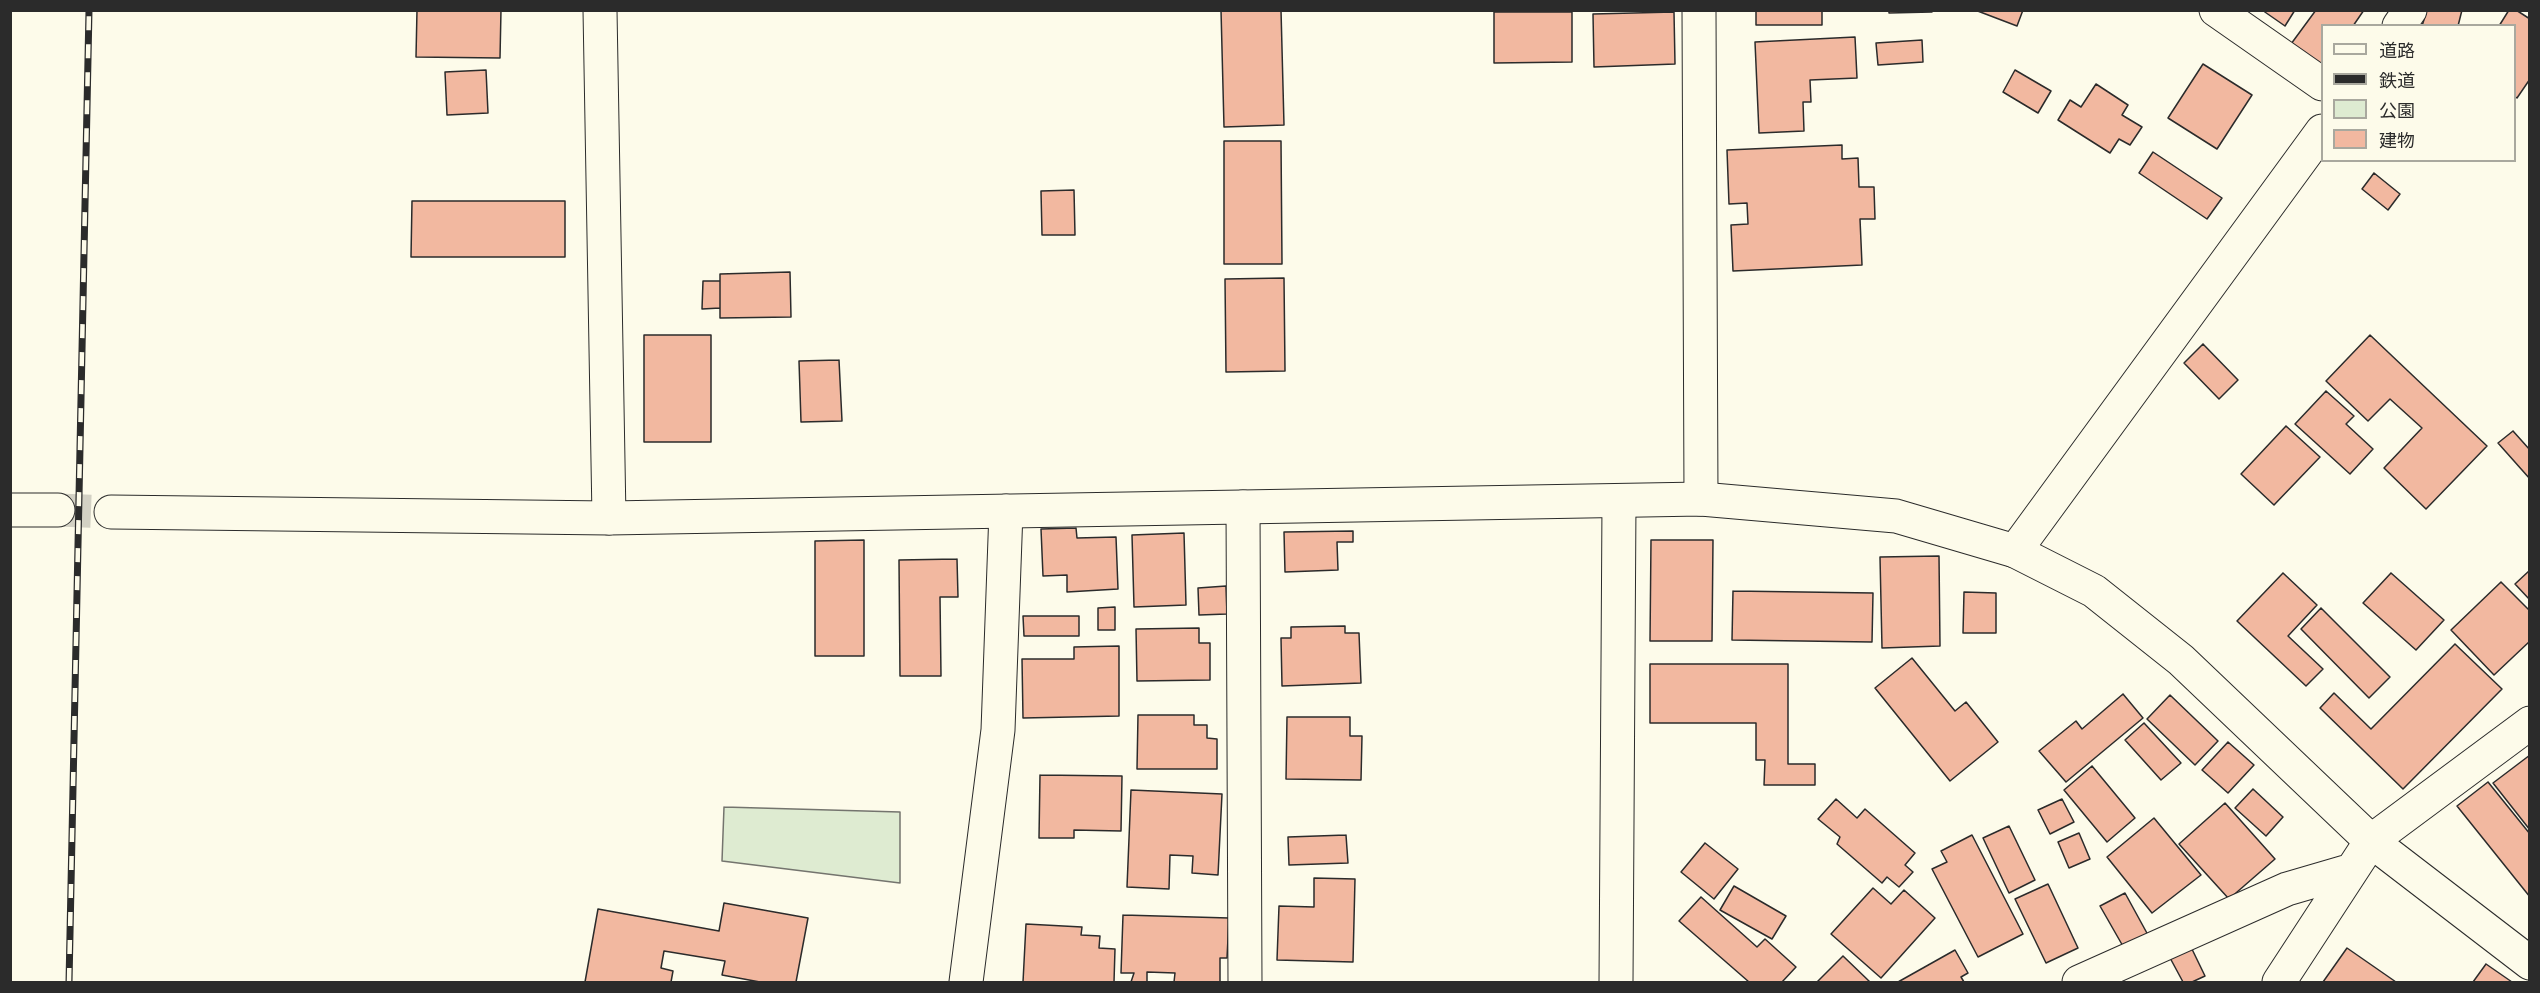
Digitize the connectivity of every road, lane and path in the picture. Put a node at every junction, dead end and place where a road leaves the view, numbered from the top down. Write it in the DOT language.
graph roads {
  1 [pos="600,10"];
  2 [pos="1699,10"];
  3 [pos="2216,10"];
  4 [pos="2410,10"];
  5 [pos="2400,24"];
  6 [pos="2321,83"];
  7 [pos="2321,132"];
  8 [pos="1701,499"];
  9 [pos="1619,502"];
  10 [pos="1243,507"];
  11 [pos="10,510"];
  12 [pos="58,510"];
  13 [pos="1006,511"];
  14 [pos="111,512"];
  15 [pos="609,518"];
  16 [pos="2015,551"];
  17 [pos="2529,723"];
  18 [pos="2371,841"];
  19 [pos="2352,870"];
  20 [pos="2529,963"];
  21 [pos="966,982"];
  22 [pos="1245,982"];
  23 [pos="1616,982"];
  24 [pos="2079,982"];
  25 [pos="2279,982"];
  1 -- 15 [label="street"];
  2 -- 8 [label="street"];
  3 -- 6 [label="street"];
  4 -- 5 [label="street"];
  7 -- 16 [label="street"];
  8 -- 9 [label="street"];
  8 -- 16 [label="street"];
  9 -- 10 [label="street"];
  9 -- 23 [label="street"];
  10 -- 13 [label="street"];
  10 -- 22 [label="street"];
  11 -- 12 [label="street"];
  13 -- 15 [label="street"];
  13 -- 21 [label="street"];
  14 -- 15 [label="street"];
  16 -- 18 [label="street"];
  17 -- 18 [label="street"];
  18 -- 19 [label="street"];
  18 -- 20 [label="street"];
  19 -- 24 [label="street"];
  19 -- 25 [label="street"];
}
